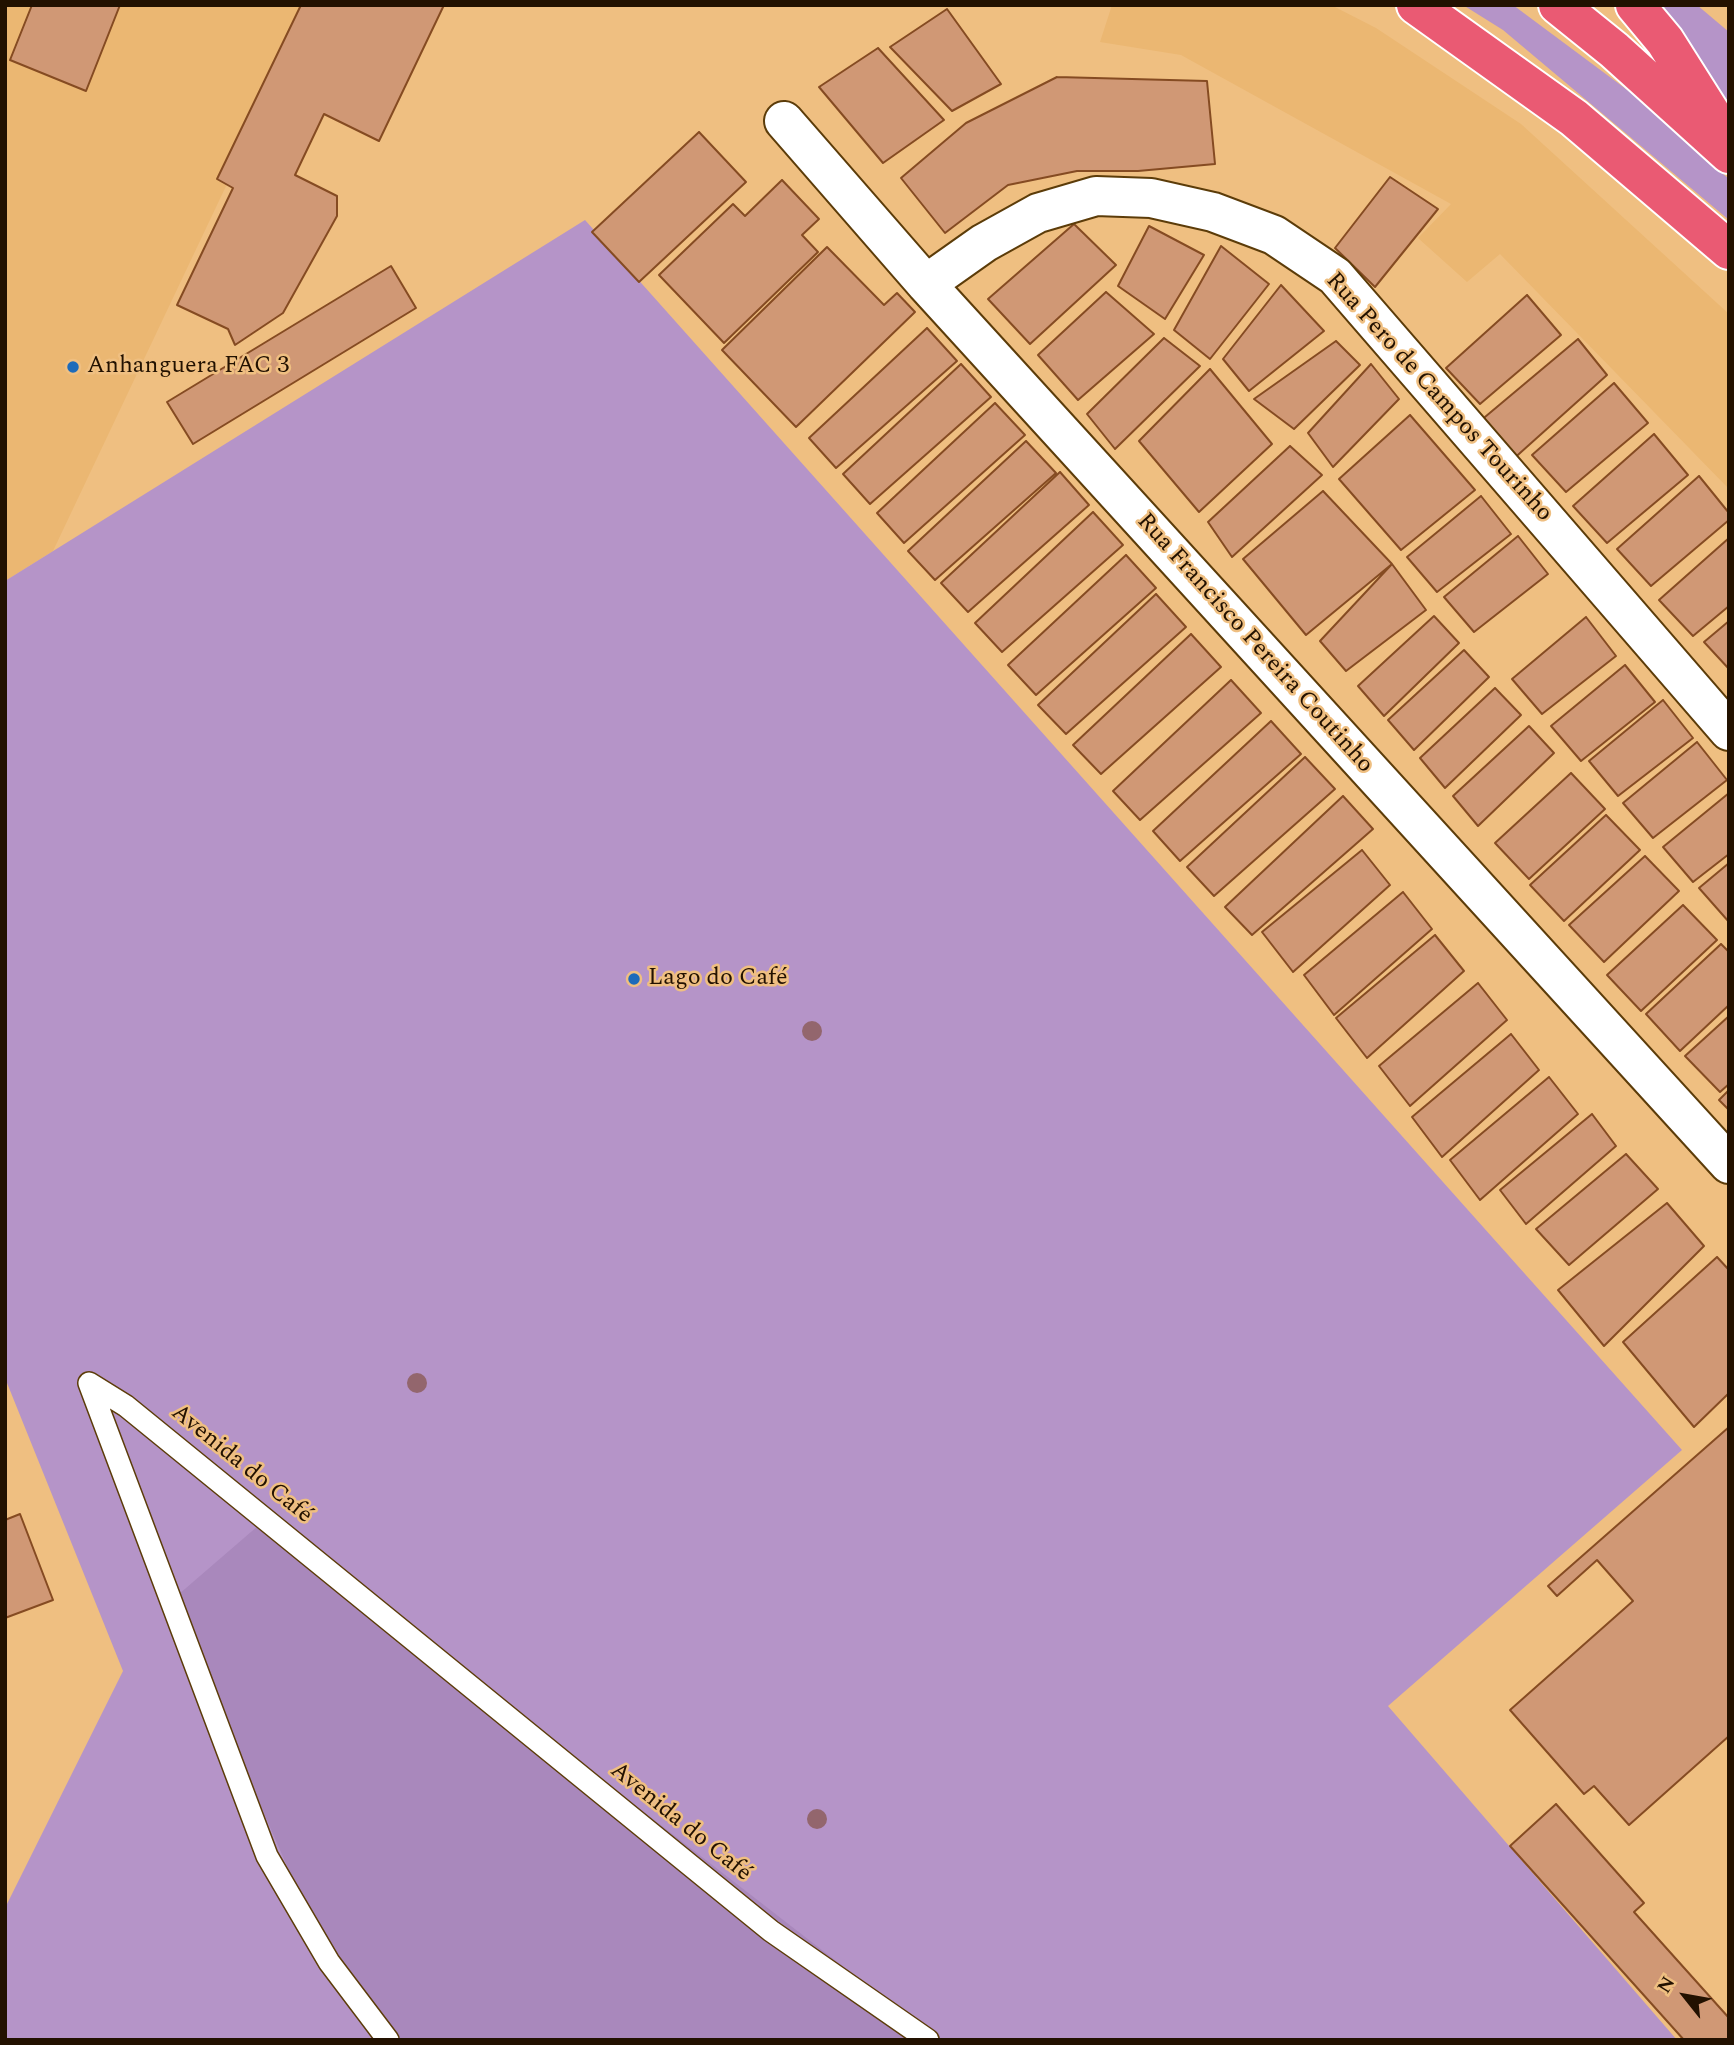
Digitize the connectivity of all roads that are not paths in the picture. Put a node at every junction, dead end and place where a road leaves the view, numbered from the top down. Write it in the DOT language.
graph roads {
  1 [pos="1416,5"];
  2 [pos="1558,5"];
  3 [pos="1635,5"];
  4 [pos="784,121"];
  5 [pos="1729,142"];
  6 [pos="1729,155"];
  7 [pos="1729,250"];
  8 [pos="926,284"];
  9 [pos="1729,732"];
  10 [pos="1729,1164"];
  11 [pos="388,2040"];
  12 [pos="928,2040"];
  1 -- 7 [label="highway"];
  2 -- 6 [label="highway"];
  3 -- 5 [label="highway"];
  4 -- 8 [label="street, Rua Francisco Pereira Coutinho"];
  8 -- 9 [label="street, Rua Pero de Campos Tourinho"];
  8 -- 10 [label="street, Rua Francisco Pereira Coutinho"];
  11 -- 12 [label="lane, Avenida do Café"];
}
